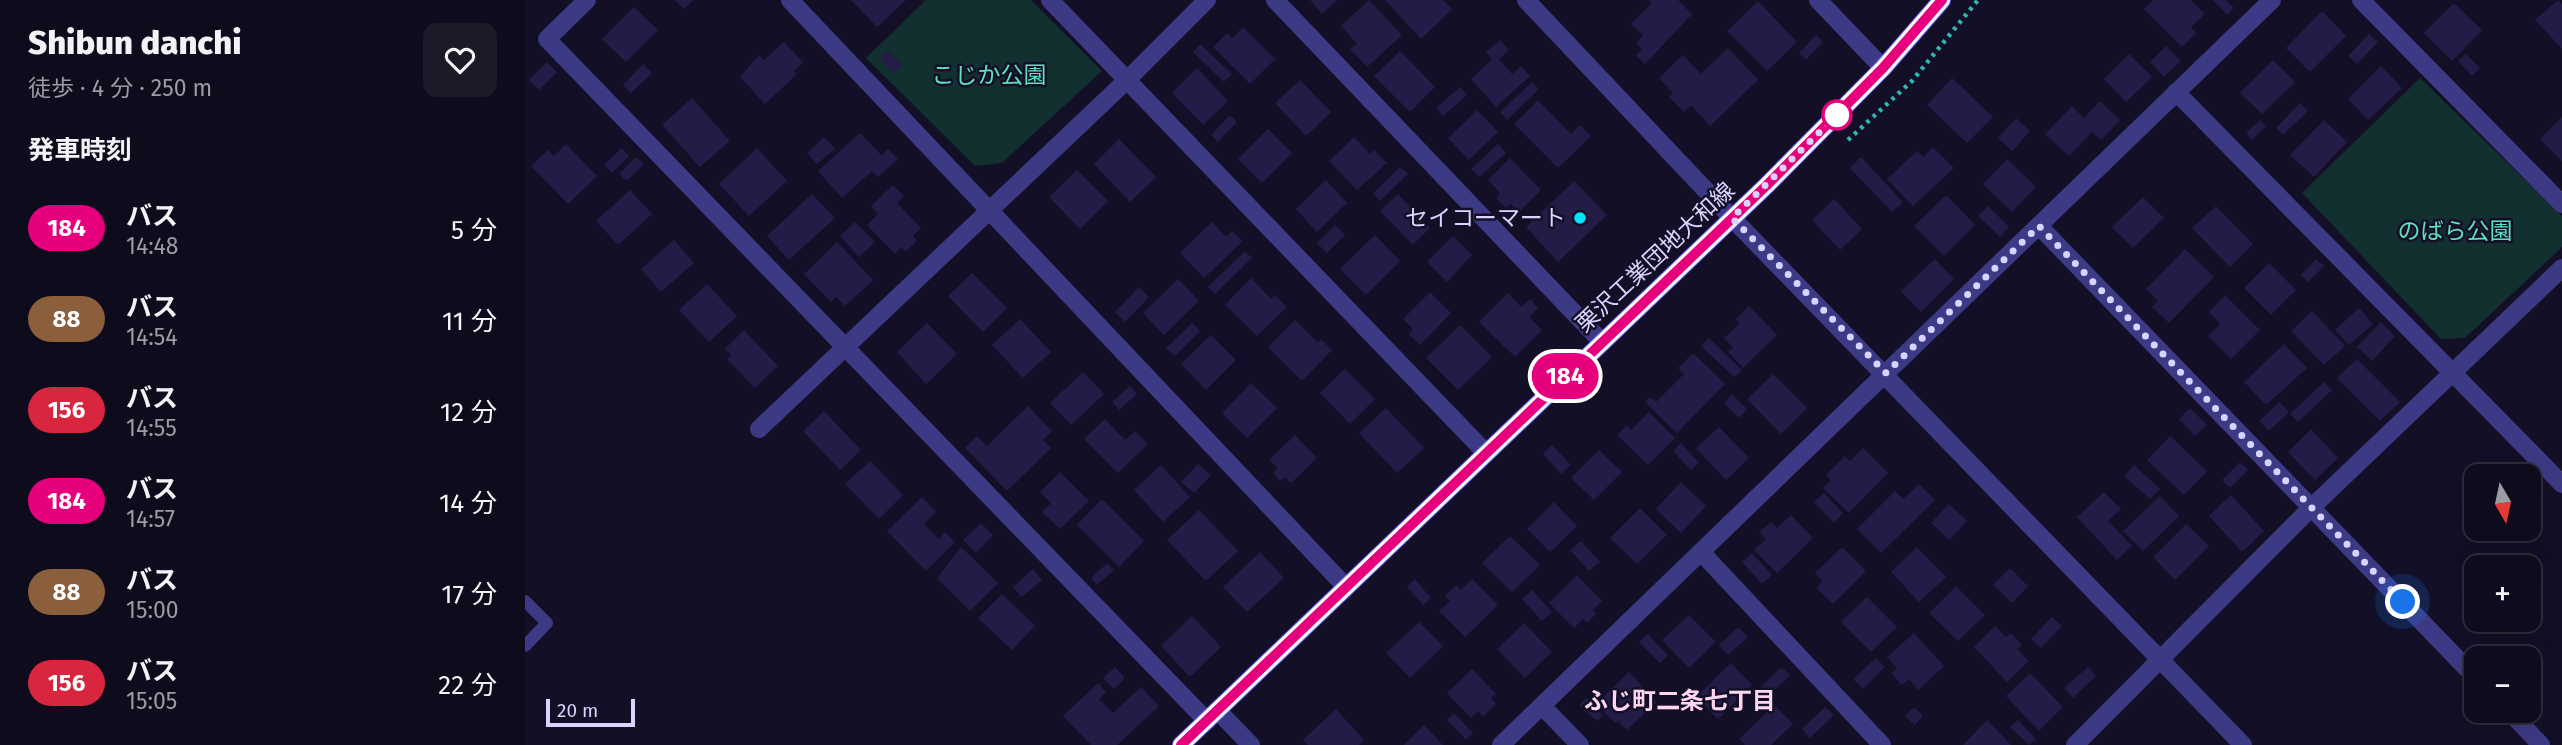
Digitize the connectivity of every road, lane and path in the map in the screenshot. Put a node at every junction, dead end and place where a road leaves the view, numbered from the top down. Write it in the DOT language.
graph roads {
  1 [pos="587,0"];
  2 [pos="790,0"];
  3 [pos="1050,0"];
  4 [pos="1207,0"];
  5 [pos="1275,0"];
  6 [pos="1526,0"];
  7 [pos="1818,0"];
  8 [pos="1942,0"];
  9 [pos="2272,0"];
  10 [pos="2361,0"];
  11 [pos="1883,68"];
  12 [pos="1127,80"];
  13 [pos="2176,92"];
  14 [pos="2562,204"];
  15 [pos="988,209"];
  16 [pos="1732,218"];
  17 [pos="2039,226"];
  18 [pos="2562,268"];
  19 [pos="1601,341"];
  20 [pos="846,346"];
  21 [pos="1886,373"];
  22 [pos="2453,373"];
  23 [pos="759,429"];
  24 [pos="1486,453"];
  25 [pos="2562,484"];
  26 [pos="2311,508"];
  27 [pos="1701,552"];
  28 [pos="1346,587"];
  29 [pos="525,601"];
  30 [pos="525,646"];
  31 [pos="2160,658"];
  32 [pos="2464,666"];
  33 [pos="1542,706"];
  34 [pos="1212,716"];
  35 [pos="2520,723"];
  36 [pos="1181,745"];
  37 [pos="1251,745"];
  38 [pos="1501,745"];
  39 [pos="1580,745"];
  40 [pos="1882,745"];
  41 [pos="2075,745"];
  42 [pos="2243,745"];
  43 [pos="2541,745"];
  1 -- 20 [label="street"];
  2 -- 15 [label="street"];
  3 -- 12 [label="street"];
  4 -- 12 [label="street"];
  5 -- 19 [label="street"];
  6 -- 16 [label="street"];
  7 -- 11 [label="street"];
  8 -- 11 [label="main road, 栗沢工業団地大和線"];
  9 -- 13 [label="street"];
  10 -- 14 [label="street"];
  11 -- 16 [label="main road, 栗沢工業団地大和線"];
  12 -- 15 [label="street"];
  12 -- 24 [label="street"];
  13 -- 17 [label="street"];
  13 -- 22 [label="street"];
  15 -- 20 [label="street"];
  15 -- 28 [label="street"];
  16 -- 19 [label="main road, 栗沢工業団地大和線"];
  16 -- 21 [label="street"];
  17 -- 21 [label="street"];
  17 -- 26 [label="street"];
  18 -- 22 [label="street"];
  19 -- 24 [label="main road, 栗沢工業団地大和線"];
  20 -- 23 [label="street"];
  20 -- 34 [label="street"];
  21 -- 27 [label="street"];
  21 -- 31 [label="street"];
  22 -- 25 [label="street"];
  22 -- 26 [label="street"];
  24 -- 28 [label="main road, 栗沢工業団地大和線"];
  26 -- 31 [label="street"];
  26 -- 32 [label="street"];
  27 -- 33 [label="street"];
  27 -- 40 [label="street"];
  28 -- 34 [label="main road, 栗沢工業団地大和線"];
  29 -- 30 [label="lane"];
  31 -- 41 [label="street"];
  31 -- 42 [label="street"];
  33 -- 38 [label="street"];
  33 -- 39 [label="street"];
  34 -- 36 [label="main road, 栗沢工業団地大和線"];
  34 -- 37 [label="street"];
  35 -- 43 [label="street"];
}
